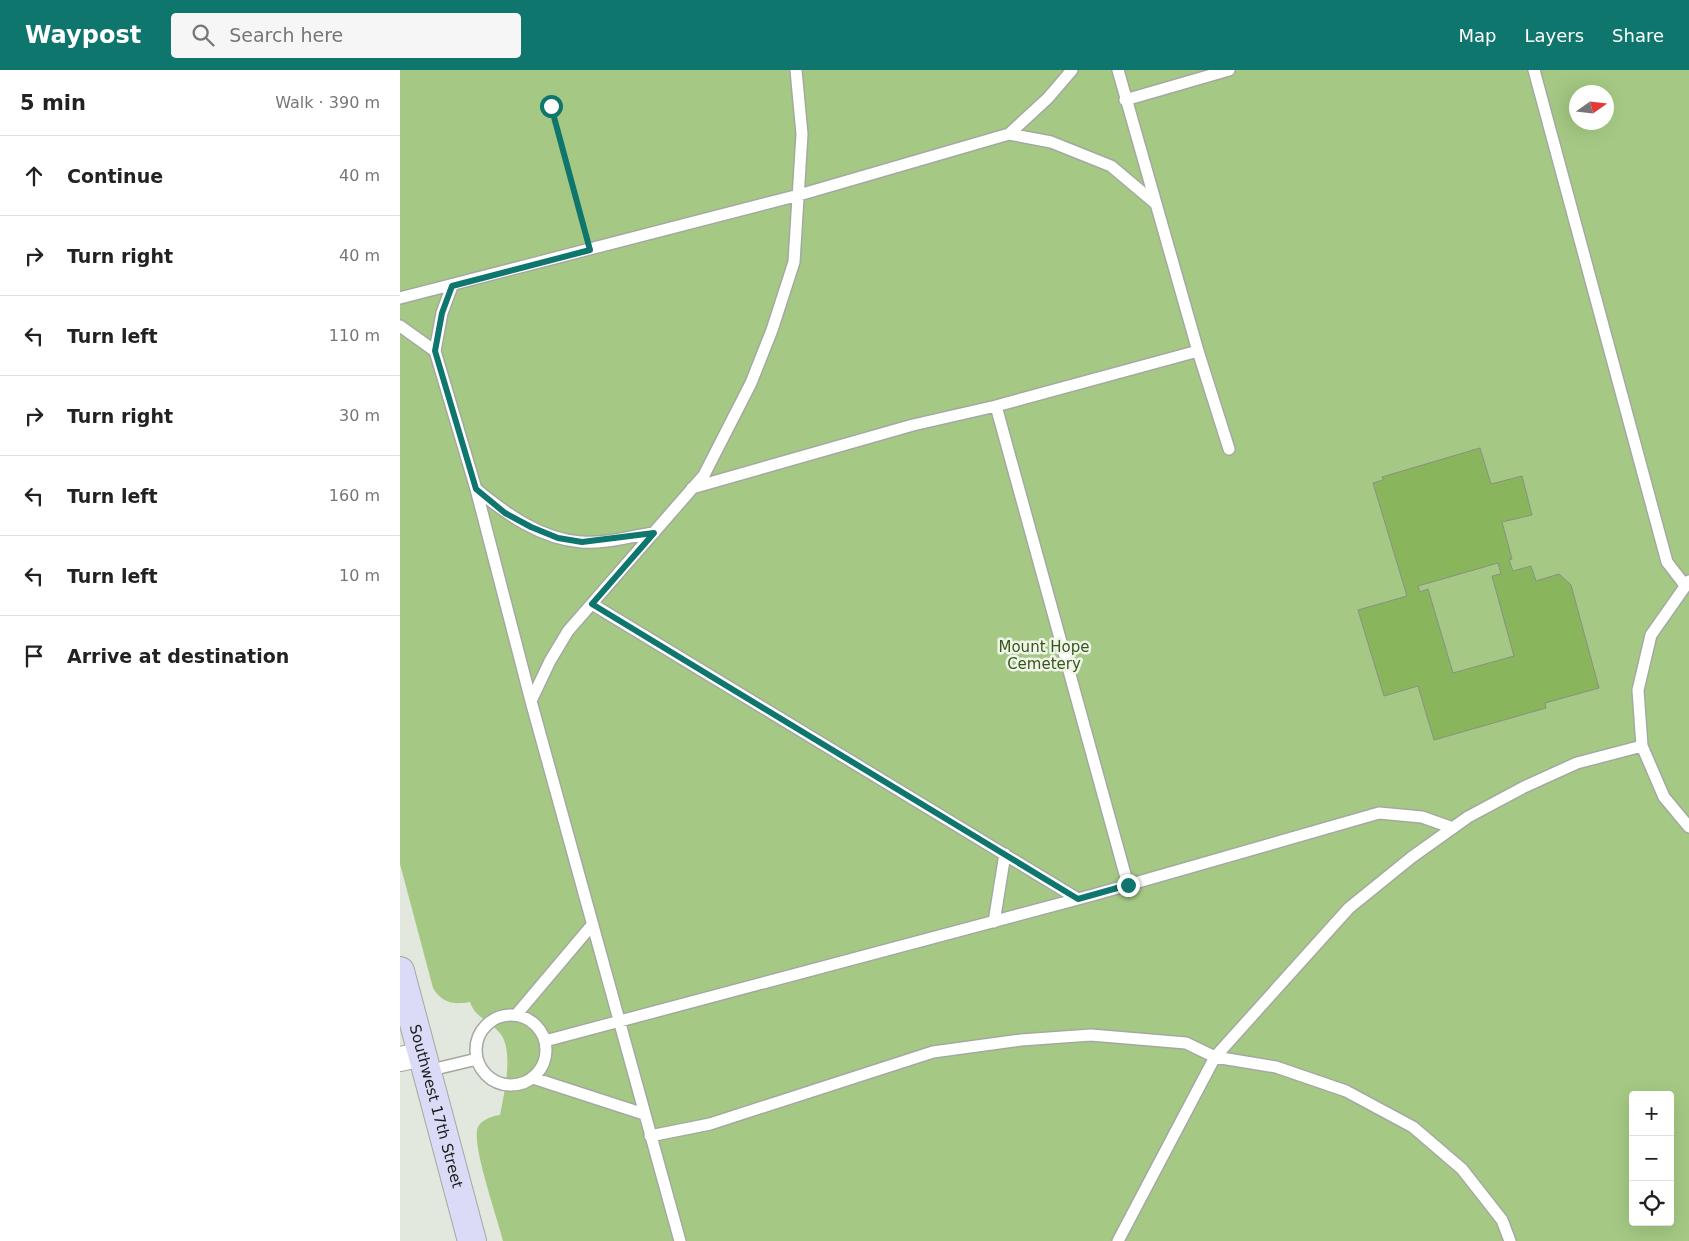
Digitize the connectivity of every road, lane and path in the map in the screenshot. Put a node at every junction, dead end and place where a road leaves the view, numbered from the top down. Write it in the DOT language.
graph roads {
  1 [pos="796,70"];
  2 [pos="1072,70"];
  3 [pos="1118,70"];
  4 [pos="1229,70"];
  5 [pos="1534,70"];
  6 [pos="1125,100"];
  7 [pos="551,106"];
  8 [pos="1009,134"];
  9 [pos="799,195"];
  10 [pos="1155,203"];
  11 [pos="590,250"];
  12 [pos="452,286"];
  13 [pos="400,298"];
  14 [pos="400,326"];
  15 [pos="435,351"];
  16 [pos="1198,351"];
  17 [pos="996,406"];
  18 [pos="1229,449"];
  19 [pos="692,488"];
  20 [pos="476,489"];
  21 [pos="654,533"];
  22 [pos="1687,582"];
  23 [pos="592,604"];
  24 [pos="531,701"];
  25 [pos="1642,746"];
  26 [pos="1689,827"];
  27 [pos="1453,828"];
  28 [pos="1006,854"];
  29 [pos="1128,885"];
  30 [pos="1078,899"];
  31 [pos="994,922"];
  32 [pos="592,925"];
  33 [pos="400,971"];
  34 [pos="516,1015"];
  35 [pos="618,1020"];
  36 [pos="545,1041"];
  37 [pos="1215,1057"];
  38 [pos="477,1059"];
  39 [pos="417,1062"];
  40 [pos="533,1078"];
  41 [pos="644,1114"];
  42 [pos="650,1136"];
  43 [pos="472,1241"];
  44 [pos="680,1241"];
  45 [pos="1118,1241"];
  46 [pos="1510,1241"];
  1 -- 9 [label="lane"];
  2 -- 8 [label="lane"];
  3 -- 6 [label="lane"];
  4 -- 6 [label="lane"];
  5 -- 22 [label="lane"];
  6 -- 10 [label="lane"];
  7 -- 11 [label="path"];
  8 -- 9 [label="lane"];
  8 -- 10 [label="lane"];
  9 -- 11 [label="lane"];
  9 -- 19 [label="lane"];
  10 -- 16 [label="lane"];
  11 -- 12 [label="lane"];
  12 -- 13 [label="lane"];
  12 -- 15 [label="lane"];
  14 -- 15 [label="lane"];
  15 -- 20 [label="lane"];
  16 -- 17 [label="lane"];
  16 -- 18 [label="lane"];
  17 -- 19 [label="lane"];
  17 -- 29 [label="lane"];
  19 -- 21 [label="lane"];
  20 -- 21 [label="lane"];
  20 -- 24 [label="lane"];
  21 -- 23 [label="lane"];
  22 -- 25 [label="lane"];
  23 -- 24 [label="lane"];
  23 -- 28 [label="lane"];
  24 -- 32 [label="lane"];
  25 -- 26 [label="lane"];
  25 -- 27 [label="lane"];
  27 -- 29 [label="lane"];
  27 -- 37 [label="lane"];
  28 -- 30 [label="lane"];
  28 -- 31 [label="lane"];
  29 -- 30 [label="lane"];
  30 -- 31 [label="lane"];
  31 -- 35 [label="lane"];
  32 -- 34 [label="lane"];
  32 -- 35 [label="lane"];
  33 -- 39 [label="main road, Southwest 17th Street"];
  34 -- 36 [label="lane"];
  34 -- 38 [label="lane"];
  35 -- 36 [label="lane"];
  35 -- 41 [label="lane"];
  36 -- 40 [label="lane"];
  37 -- 42 [label="lane"];
  37 -- 45 [label="lane"];
  37 -- 46 [label="lane"];
  38 -- 39 [label="lane"];
  38 -- 40 [label="lane"];
  39 -- 43 [label="main road, Southwest 17th Street"];
  40 -- 41 [label="lane"];
  41 -- 42 [label="lane"];
  42 -- 44 [label="lane"];
}
